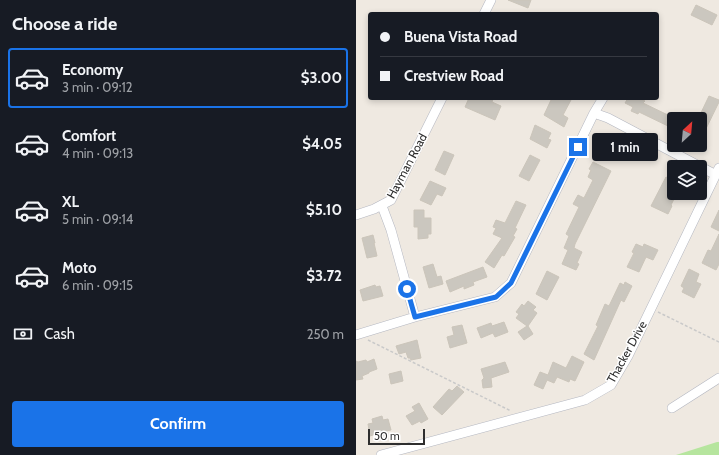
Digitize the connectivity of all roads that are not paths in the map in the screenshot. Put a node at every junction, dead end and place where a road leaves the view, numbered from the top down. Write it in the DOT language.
graph roads {
  1 [pos="491,0"];
  2 [pos="485,12"];
  3 [pos="441,100"];
  4 [pos="602,100"];
  5 [pos="594,113"];
  6 [pos="717,171"];
  7 [pos="382,206"];
  8 [pos="356,215"];
  9 [pos="415,317"];
  10 [pos="356,335"];
  11 [pos="719,378"];
  12 [pos="672,408"];
  13 [pos="413,451"];
  14 [pos="381,455"];
  1 -- 2 [label="street"];
  3 -- 7 [label="street, Hayman Road"];
  4 -- 5 [label="street"];
  5 -- 6 [label="street"];
  5 -- 9 [label="street"];
  6 -- 13 [label="street, Thacker Drive"];
  7 -- 8 [label="street, Hayman Road"];
  7 -- 9 [label="street"];
  9 -- 10 [label="street"];
  11 -- 12 [label="street"];
  13 -- 14 [label="street, Thacker Drive"];
}
